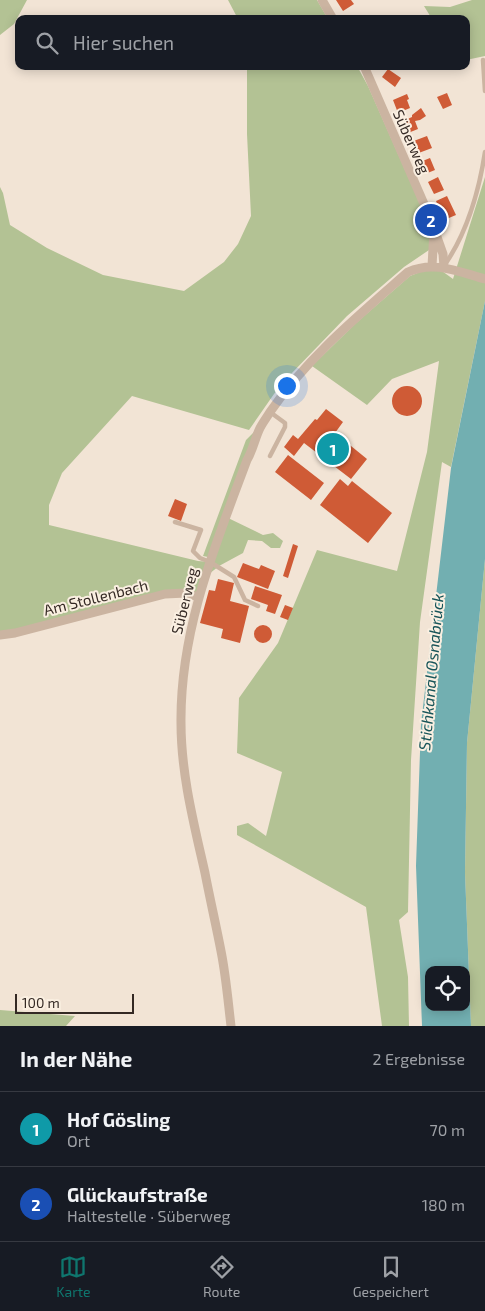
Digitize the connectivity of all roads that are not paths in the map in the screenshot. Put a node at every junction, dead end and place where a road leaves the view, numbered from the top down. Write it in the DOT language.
graph roads {
  1 [pos="322,0"];
  2 [pos="331,15"];
  3 [pos="483,60"];
  4 [pos="366,70"];
  5 [pos="485,90"];
  6 [pos="485,152"];
  7 [pos="434,228"];
  8 [pos="432,266"];
  9 [pos="444,267"];
  10 [pos="485,279"];
  11 [pos="270,412"];
  12 [pos="270,456"];
  13 [pos="175,522"];
  14 [pos="210,562"];
  15 [pos="198,597"];
  16 [pos="258,606"];
  17 [pos="0,635"];
  18 [pos="231,1026"];
  1 -- 2 [label="street"];
  3 -- 5 [label="lane"];
  4 -- 7 [label="street, Süberweg"];
  6 -- 9 [label="lane"];
  7 -- 8 [label="street, Süberweg"];
  7 -- 9 [label="street, Süberweg"];
  8 -- 9 [label="street, Süberweg"];
  8 -- 11 [label="street, Süberweg"];
  9 -- 10 [label="street"];
  11 -- 12 [label="lane"];
  11 -- 14 [label="street, Süberweg"];
  13 -- 14 [label="lane"];
  14 -- 15 [label="street, Süberweg"];
  14 -- 16 [label="lane"];
  15 -- 17 [label="street, Am Stollenbach"];
  15 -- 18 [label="street, Süberweg"];
}
